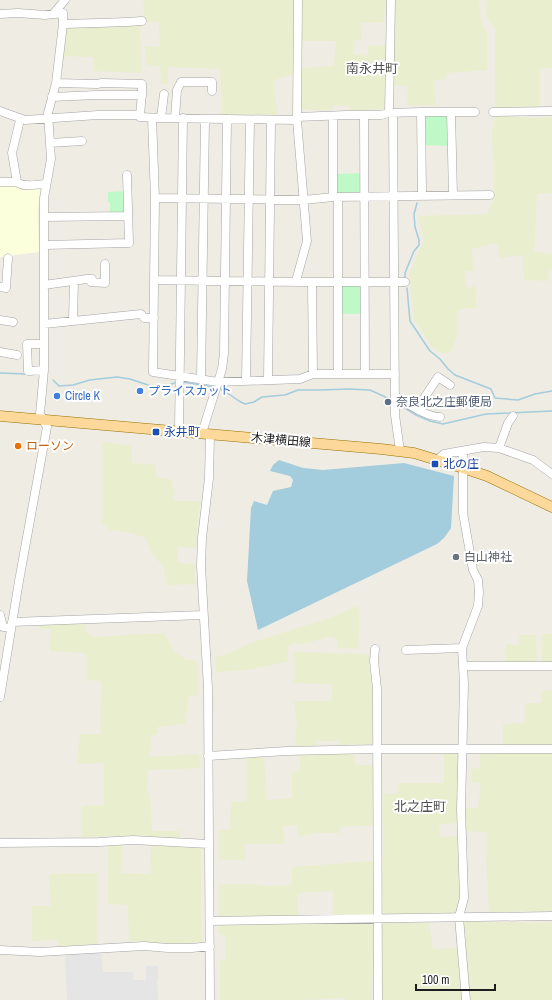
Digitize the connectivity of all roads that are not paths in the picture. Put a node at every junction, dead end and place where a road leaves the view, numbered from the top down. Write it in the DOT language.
graph roads {
  1 [pos="65,0"];
  2 [pos="298,0"];
  3 [pos="391,0"];
  4 [pos="0,14"];
  5 [pos="53,14"];
  6 [pos="142,21"];
  7 [pos="63,24"];
  8 [pos="56,83"];
  9 [pos="212,91"];
  10 [pos="164,94"];
  11 [pos="142,96"];
  12 [pos="52,97"];
  13 [pos="0,111"];
  14 [pos="552,111"];
  15 [pos="422,112"];
  16 [pos="451,112"];
  17 [pos="475,112"];
  18 [pos="493,112"];
  19 [pos="391,113"];
  20 [pos="140,115"];
  21 [pos="364,115"];
  22 [pos="333,116"];
  23 [pos="48,118"];
  24 [pos="152,118"];
  25 [pos="161,118"];
  26 [pos="179,118"];
  27 [pos="205,119"];
  28 [pos="227,119"];
  29 [pos="297,119"];
  30 [pos="20,120"];
  31 [pos="250,120"];
  32 [pos="271,120"];
  33 [pos="82,141"];
  34 [pos="50,143"];
  35 [pos="127,175"];
  36 [pos="0,182"];
  37 [pos="17,182"];
  38 [pos="46,184"];
  39 [pos="418,195"];
  40 [pos="453,195"];
  41 [pos="490,195"];
  42 [pos="365,196"];
  43 [pos="394,196"];
  44 [pos="335,197"];
  45 [pos="155,198"];
  46 [pos="182,199"];
  47 [pos="204,199"];
  48 [pos="226,200"];
  49 [pos="249,200"];
  50 [pos="270,200"];
  51 [pos="304,200"];
  52 [pos="128,216"];
  53 [pos="44,217"];
  54 [pos="44,245"];
  55 [pos="8,258"];
  56 [pos="105,264"];
  57 [pos="154,280"];
  58 [pos="181,280"];
  59 [pos="203,280"];
  60 [pos="74,281"];
  61 [pos="225,281"];
  62 [pos="248,281"];
  63 [pos="269,281"];
  64 [pos="296,281"];
  65 [pos="312,282"];
  66 [pos="338,282"];
  67 [pos="365,282"];
  68 [pos="394,282"];
  69 [pos="405,282"];
  70 [pos="44,286"];
  71 [pos="0,287"];
  72 [pos="154,318"];
  73 [pos="0,320"];
  74 [pos="73,320"];
  75 [pos="13,322"];
  76 [pos="44,324"];
  77 [pos="44,344"];
  78 [pos="0,352"];
  79 [pos="17,355"];
  80 [pos="44,370"];
  81 [pos="313,374"];
  82 [pos="338,374"];
  83 [pos="365,374"];
  84 [pos="395,374"];
  85 [pos="202,379"];
  86 [pos="180,380"];
  87 [pos="268,380"];
  88 [pos="246,381"];
  89 [pos="450,384"];
  90 [pos="217,386"];
  91 [pos="395,399"];
  92 [pos="417,409"];
  93 [pos="0,416"];
  94 [pos="513,416"];
  95 [pos="440,417"];
  96 [pos="44,420"];
  97 [pos="179,431"];
  98 [pos="206,433"];
  99 [pos="499,448"];
  100 [pos="400,451"];
  101 [pos="463,451"];
  102 [pos="437,460"];
  103 [pos="463,468"];
  104 [pos="552,474"];
  105 [pos="552,507"];
  106 [pos="204,615"];
  107 [pos="0,620"];
  108 [pos="12,625"];
  109 [pos="375,648"];
  110 [pos="462,648"];
  111 [pos="406,650"];
  112 [pos="463,666"];
  113 [pos="552,666"];
  114 [pos="0,696"];
  115 [pos="377,749"];
  116 [pos="462,749"];
  117 [pos="552,749"];
  118 [pos="208,756"];
  119 [pos="0,843"];
  120 [pos="209,844"];
  121 [pos="552,916"];
  122 [pos="459,917"];
  123 [pos="378,918"];
  124 [pos="210,921"];
  125 [pos="210,946"];
  126 [pos="0,950"];
  127 [pos="210,1000"];
  128 [pos="378,1000"];
  129 [pos="466,1000"];
  1 -- 5 [label="street"];
  2 -- 29 [label="street"];
  3 -- 19 [label="street"];
  4 -- 5 [label="street"];
  5 -- 7 [label="street"];
  6 -- 7 [label="street"];
  7 -- 8 [label="street"];
  8 -- 11 [label="street"];
  8 -- 12 [label="street"];
  9 -- 26 [label="street"];
  10 -- 25 [label="street"];
  11 -- 12 [label="street"];
  11 -- 20 [label="street"];
  12 -- 23 [label="street"];
  13 -- 30 [label="street"];
  14 -- 18 [label="street"];
  15 -- 16 [label="street"];
  15 -- 19 [label="street"];
  15 -- 39 [label="street"];
  16 -- 17 [label="street"];
  16 -- 40 [label="street"];
  19 -- 21 [label="street"];
  19 -- 43 [label="street"];
  20 -- 23 [label="street"];
  20 -- 24 [label="street"];
  21 -- 22 [label="street"];
  21 -- 42 [label="street"];
  22 -- 29 [label="street"];
  22 -- 44 [label="street"];
  23 -- 30 [label="street"];
  23 -- 34 [label="street"];
  24 -- 25 [label="street"];
  24 -- 45 [label="street"];
  25 -- 26 [label="street"];
  26 -- 27 [label="street"];
  26 -- 46 [label="street"];
  27 -- 28 [label="street"];
  27 -- 47 [label="street"];
  28 -- 31 [label="street"];
  28 -- 48 [label="street"];
  29 -- 32 [label="street"];
  29 -- 51 [label="street"];
  30 -- 37 [label="street"];
  31 -- 32 [label="street"];
  31 -- 49 [label="street"];
  32 -- 50 [label="street"];
  33 -- 34 [label="street"];
  34 -- 38 [label="street"];
  35 -- 52 [label="street"];
  36 -- 37 [label="street"];
  37 -- 38 [label="street"];
  38 -- 53 [label="street"];
  39 -- 40 [label="street"];
  39 -- 43 [label="street"];
  40 -- 41 [label="street"];
  42 -- 43 [label="street"];
  42 -- 44 [label="street"];
  42 -- 67 [label="street"];
  43 -- 68 [label="street"];
  44 -- 51 [label="street"];
  44 -- 66 [label="street"];
  45 -- 46 [label="street"];
  45 -- 57 [label="street"];
  46 -- 47 [label="street"];
  46 -- 58 [label="street"];
  47 -- 48 [label="street"];
  47 -- 59 [label="street"];
  48 -- 49 [label="street"];
  48 -- 61 [label="street"];
  49 -- 50 [label="street"];
  49 -- 62 [label="street"];
  50 -- 51 [label="street"];
  50 -- 63 [label="street"];
  51 -- 64 [label="street"];
  52 -- 53 [label="street"];
  52 -- 54 [label="street"];
  53 -- 54 [label="street"];
  54 -- 70 [label="street"];
  55 -- 71 [label="street"];
  56 -- 60 [label="street"];
  57 -- 58 [label="street"];
  57 -- 72 [label="street"];
  58 -- 59 [label="street"];
  58 -- 86 [label="street"];
  59 -- 61 [label="street"];
  59 -- 85 [label="street"];
  60 -- 70 [label="street"];
  60 -- 74 [label="street"];
  61 -- 62 [label="street"];
  61 -- 90 [label="street"];
  62 -- 63 [label="street"];
  62 -- 88 [label="street"];
  63 -- 64 [label="street"];
  63 -- 87 [label="street"];
  64 -- 65 [label="street"];
  65 -- 66 [label="street"];
  65 -- 81 [label="street"];
  66 -- 67 [label="street"];
  66 -- 82 [label="street"];
  67 -- 68 [label="street"];
  67 -- 83 [label="street"];
  68 -- 69 [label="street"];
  68 -- 84 [label="street"];
  70 -- 76 [label="street"];
  72 -- 74 [label="street"];
  72 -- 86 [label="street"];
  73 -- 75 [label="street"];
  74 -- 76 [label="street"];
  76 -- 77 [label="street"];
  77 -- 80 [label="street"];
  77 -- 80 [label="street"];
  78 -- 79 [label="street"];
  80 -- 96 [label="street"];
  81 -- 82 [label="street"];
  81 -- 87 [label="street"];
  82 -- 83 [label="street"];
  83 -- 84 [label="street"];
  84 -- 91 [label="street"];
  85 -- 86 [label="street"];
  85 -- 90 [label="street"];
  86 -- 97 [label="street"];
  87 -- 88 [label="street"];
  88 -- 90 [label="street"];
  89 -- 92 [label="street"];
  90 -- 98 [label="street"];
  91 -- 92 [label="street"];
  91 -- 100 [label="street"];
  92 -- 95 [label="street"];
  93 -- 96 [label="main road, 木津横田線"];
  94 -- 99 [label="street"];
  96 -- 97 [label="main road, 木津横田線"];
  96 -- 108 [label="street"];
  97 -- 98 [label="main road, 木津横田線"];
  98 -- 100 [label="main road, 木津横田線"];
  98 -- 106 [label="street"];
  99 -- 101 [label="street"];
  99 -- 104 [label="street"];
  100 -- 102 [label="main road, 木津横田線"];
  101 -- 102 [label="street"];
  101 -- 103 [label="street"];
  102 -- 103 [label="main road, 木津横田線"];
  103 -- 105 [label="main road, 木津横田線"];
  103 -- 110 [label="street"];
  106 -- 108 [label="street"];
  106 -- 118 [label="street"];
  107 -- 108 [label="street"];
  108 -- 114 [label="street"];
  109 -- 115 [label="street"];
  110 -- 111 [label="street"];
  110 -- 112 [label="street"];
  112 -- 113 [label="street"];
  112 -- 116 [label="street"];
  115 -- 116 [label="street"];
  115 -- 118 [label="street"];
  115 -- 123 [label="street"];
  116 -- 117 [label="street"];
  116 -- 122 [label="street"];
  118 -- 120 [label="street"];
  119 -- 120 [label="street"];
  120 -- 124 [label="street"];
  121 -- 122 [label="street"];
  122 -- 123 [label="street"];
  122 -- 129 [label="street"];
  123 -- 124 [label="street"];
  123 -- 128 [label="street"];
  124 -- 125 [label="street"];
  125 -- 126 [label="street"];
  125 -- 127 [label="street"];
}
